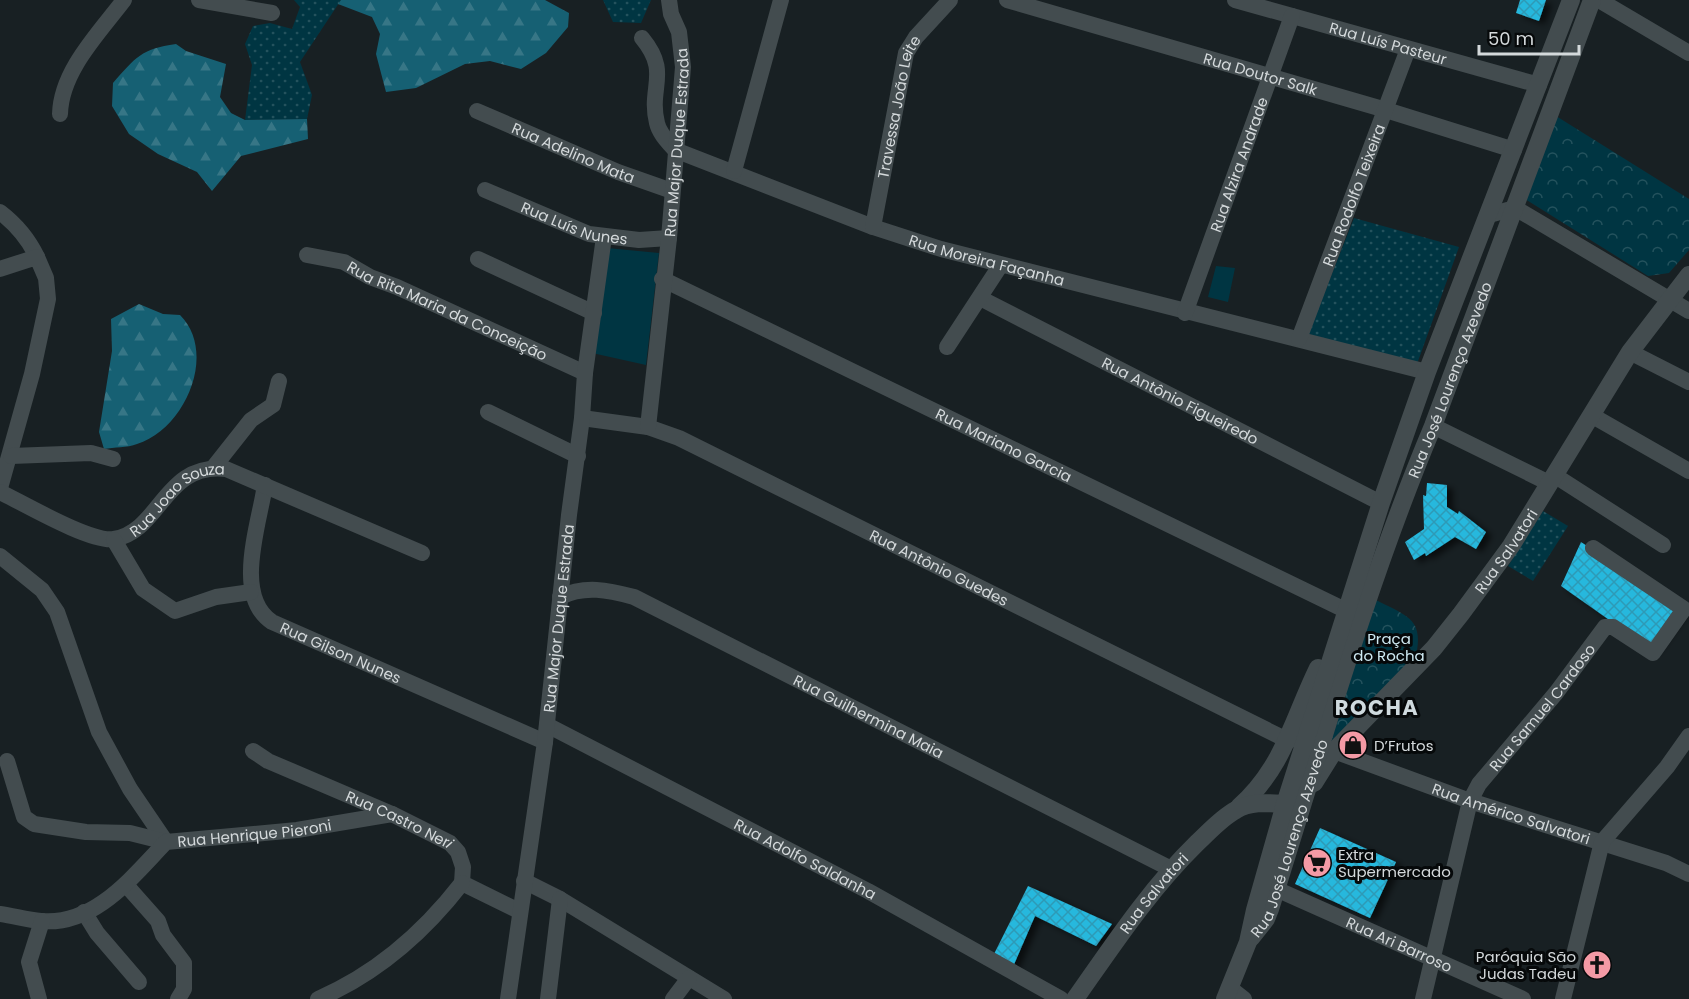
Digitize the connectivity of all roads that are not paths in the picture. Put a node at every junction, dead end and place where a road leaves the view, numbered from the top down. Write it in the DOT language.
graph roads {
  1 [pos="124,0"];
  2 [pos="199,0"];
  3 [pos="669,0"];
  4 [pos="781,0"];
  5 [pos="950,0"];
  6 [pos="1007,0"];
  7 [pos="1235,0"];
  8 [pos="1571,0"];
  9 [pos="1592,0"];
  10 [pos="1599,0"];
  11 [pos="272,13"];
  12 [pos="1292,16"];
  13 [pos="642,38"];
  14 [pos="1408,49"];
  15 [pos="1689,52"];
  16 [pos="1270,78"];
  17 [pos="1539,85"];
  18 [pos="1386,110"];
  19 [pos="477,111"];
  20 [pos="60,114"];
  21 [pos="675,150"];
  22 [pos="1514,150"];
  23 [pos="734,171"];
  24 [pos="485,189"];
  25 [pos="672,191"];
  26 [pos="1515,208"];
  27 [pos="0,212"];
  28 [pos="1489,215"];
  29 [pos="873,227"];
  30 [pos="604,237"];
  31 [pos="669,238"];
  32 [pos="307,255"];
  33 [pos="37,257"];
  34 [pos="478,259"];
  35 [pos="1000,266"];
  36 [pos="0,269"];
  37 [pos="1689,275"];
  38 [pos="662,279"];
  39 [pos="980,298"];
  40 [pos="1668,299"];
  41 [pos="1689,311"];
  42 [pos="594,313"];
  43 [pos="1185,313"];
  44 [pos="1299,339"];
  45 [pos="947,346"];
  46 [pos="1630,352"];
  47 [pos="1427,372"];
  48 [pos="585,373"];
  49 [pos="279,381"];
  50 [pos="1689,382"];
  51 [pos="488,412"];
  52 [pos="1591,415"];
  53 [pos="582,418"];
  54 [pos="1433,426"];
  55 [pos="648,427"];
  56 [pos="11,456"];
  57 [pos="578,456"];
  58 [pos="113,459"];
  59 [pos="213,468"];
  60 [pos="1689,471"];
  61 [pos="1551,479"];
  62 [pos="265,485"];
  63 [pos="0,488"];
  64 [pos="1381,503"];
  65 [pos="114,540"];
  66 [pos="1663,545"];
  67 [pos="1593,548"];
  68 [pos="422,553"];
  69 [pos="0,556"];
  70 [pos="251,592"];
  71 [pos="561,597"];
  72 [pos="1343,617"];
  73 [pos="547,724"];
  74 [pos="1689,736"];
  75 [pos="1288,741"];
  76 [pos="545,742"];
  77 [pos="253,751"];
  78 [pos="1334,752"];
  79 [pos="8,761"];
  80 [pos="1470,801"];
  81 [pos="1292,806"];
  82 [pos="1236,809"];
  83 [pos="392,814"];
  84 [pos="166,842"];
  85 [pos="1602,842"];
  86 [pos="1171,869"];
  87 [pos="1689,874"];
  88 [pos="524,881"];
  89 [pos="462,883"];
  90 [pos="127,886"];
  91 [pos="1276,889"];
  92 [pos="560,899"];
  93 [pos="519,911"];
  94 [pos="84,912"];
  95 [pos="0,914"];
  96 [pos="42,921"];
  97 [pos="1248,942"];
  98 [pos="1433,958"];
  99 [pos="689,978"];
  100 [pos="139,982"];
  101 [pos="1233,995"];
  102 [pos="39,999"];
  103 [pos="178,999"];
  104 [pos="318,999"];
  105 [pos="508,999"];
  106 [pos="548,999"];
  107 [pos="673,999"];
  108 [pos="724,999"];
  109 [pos="1061,999"];
  110 [pos="1074,999"];
  111 [pos="1423,999"];
  112 [pos="1523,999"];
  113 [pos="1563,999"];
  1 -- 20 [label="street"];
  2 -- 11 [label="street"];
  3 -- 21 [label="street, Rua Major Duque Estrada"];
  4 -- 23 [label="street"];
  5 -- 29 [label="street, Travessa João Leite"];
  6 -- 16 [label="street, Rua Doutor Salk"];
  7 -- 12 [label="street, Rua Luís Pasteur"];
  8 -- 17 [label="main road, Rua José Lourenço Azevedo"];
  9 -- 26 [label="main road, Rua José Lourenço Azevedo"];
  10 -- 15 [label="street"];
  12 -- 14 [label="street, Rua Luís Pasteur"];
  12 -- 16 [label="street, Rua Alzira Andrade"];
  13 -- 21 [label="street"];
  14 -- 17 [label="street, Rua Luís Pasteur"];
  14 -- 18 [label="street, Rua Rodolfo Teixeira"];
  16 -- 18 [label="street, Rua Doutor Salk"];
  16 -- 43 [label="street, Rua Alzira Andrade"];
  17 -- 22 [label="main road, Rua José Lourenço Azevedo"];
  18 -- 22 [label="street, Rua Doutor Salk"];
  18 -- 44 [label="street, Rua Rodolfo Teixeira"];
  19 -- 25 [label="street, Rua Adelino Mata"];
  21 -- 23 [label="street, Rua Moreira Façanha"];
  21 -- 25 [label="street, Rua Major Duque Estrada"];
  22 -- 28 [label="main road, Rua José Lourenço Azevedo"];
  23 -- 29 [label="street, Rua Moreira Façanha"];
  24 -- 30 [label="street, Rua Luís Nunes"];
  25 -- 31 [label="street, Rua Major Duque Estrada"];
  26 -- 28 [label="street"];
  26 -- 40 [label="street"];
  26 -- 54 [label="main road, Rua José Lourenço Azevedo"];
  27 -- 33 [label="street"];
  28 -- 47 [label="main road, Rua José Lourenço Azevedo"];
  29 -- 35 [label="street, Rua Moreira Façanha"];
  30 -- 31 [label="street, Rua Luís Nunes"];
  30 -- 42 [label="street, Rua Major Duque Estrada"];
  31 -- 38 [label="street, Rua Major Duque Estrada"];
  32 -- 48 [label="street, Rua Rita Maria da Conceição"];
  33 -- 36 [label="street"];
  33 -- 56 [label="street"];
  34 -- 42 [label="street"];
  35 -- 39 [label="street"];
  35 -- 43 [label="street, Rua Moreira Façanha"];
  37 -- 40 [label="main road, Rua Salvatori"];
  38 -- 55 [label="street, Rua Major Duque Estrada"];
  38 -- 72 [label="street, Rua Mariano Garcia"];
  39 -- 45 [label="street"];
  39 -- 64 [label="street, Rua Antônio Figueiredo"];
  40 -- 41 [label="street"];
  40 -- 46 [label="main road, Rua Salvatori"];
  42 -- 48 [label="street, Rua Major Duque Estrada"];
  43 -- 44 [label="street, Rua Moreira Façanha"];
  44 -- 47 [label="street, Rua Moreira Façanha"];
  46 -- 50 [label="street"];
  46 -- 52 [label="main road, Rua Salvatori"];
  47 -- 64 [label="main road, Rua José Lourenço Azevedo"];
  48 -- 53 [label="street, Rua Major Duque Estrada"];
  49 -- 59 [label="street"];
  51 -- 57 [label="street"];
  52 -- 60 [label="street"];
  52 -- 61 [label="main road, Rua Salvatori"];
  53 -- 55 [label="street, Rua Antônio Guedes"];
  53 -- 57 [label="street, Rua Major Duque Estrada"];
  54 -- 61 [label="street"];
  54 -- 81 [label="main road, Rua José Lourenço Azevedo"];
  55 -- 75 [label="street, Rua Antônio Guedes"];
  56 -- 58 [label="street"];
  56 -- 63 [label="street"];
  57 -- 71 [label="street, Rua Major Duque Estrada"];
  59 -- 62 [label="street, Rua Joao Souza"];
  59 -- 65 [label="street, Rua Joao Souza"];
  61 -- 66 [label="street"];
  61 -- 78 [label="main road, Rua Salvatori"];
  62 -- 68 [label="street, Rua Joao Souza"];
  62 -- 70 [label="street"];
  63 -- 65 [label="street, Rua Joao Souza"];
  64 -- 72 [label="main road, Rua José Lourenço Azevedo"];
  65 -- 70 [label="street"];
  67 -- 80 [label="street, Rua Samuel Cardoso"];
  69 -- 84 [label="street"];
  70 -- 76 [label="street, Rua Gilson Nunes"];
  71 -- 73 [label="street, Rua Major Duque Estrada"];
  71 -- 86 [label="street, Rua Guilhermina Maia"];
  72 -- 75 [label="main road, Rua Salvatori"];
  72 -- 81 [label="main road, Rua José Lourenço Azevedo"];
  73 -- 76 [label="street, Rua Major Duque Estrada"];
  73 -- 109 [label="street, Rua Adolfo Saldanha"];
  74 -- 85 [label="street"];
  75 -- 82 [label="main road, Rua Salvatori"];
  76 -- 88 [label="street, Rua Major Duque Estrada"];
  77 -- 83 [label="street, Rua Castro Neri"];
  78 -- 80 [label="street, Rua Américo Salvatori"];
  78 -- 81 [label="main road, Rua Salvatori"];
  79 -- 84 [label="street"];
  80 -- 85 [label="street, Rua Américo Salvatori"];
  80 -- 98 [label="street, Rua Samuel Cardoso"];
  81 -- 82 [label="main road"];
  81 -- 91 [label="main road, Rua José Lourenço Azevedo"];
  81 -- 97 [label="main road, Rua José Lourenço Azevedo"];
  82 -- 86 [label="main road, Rua Salvatori"];
  83 -- 84 [label="street, Rua Henrique Pieroni"];
  83 -- 89 [label="street, Rua Castro Neri"];
  84 -- 90 [label="street, Rua Henrique Pieroni"];
  85 -- 87 [label="street, Rua Américo Salvatori"];
  85 -- 113 [label="street"];
  86 -- 110 [label="main road, Rua Salvatori"];
  88 -- 92 [label="street"];
  88 -- 93 [label="street, Rua Major Duque Estrada"];
  89 -- 93 [label="street"];
  89 -- 104 [label="street"];
  90 -- 94 [label="street, Rua Henrique Pieroni"];
  90 -- 103 [label="street"];
  91 -- 97 [label="main road, Rua José Lourenço Azevedo"];
  91 -- 98 [label="street, Rua Ari Barroso"];
  92 -- 99 [label="street"];
  92 -- 106 [label="street"];
  93 -- 105 [label="street, Rua Major Duque Estrada"];
  94 -- 96 [label="street, Rua Henrique Pieroni"];
  94 -- 100 [label="street"];
  95 -- 96 [label="street, Rua Henrique Pieroni"];
  96 -- 102 [label="street"];
  97 -- 101 [label="main road"];
  98 -- 111 [label="street, Rua Samuel Cardoso"];
  98 -- 112 [label="street, Rua Ari Barroso"];
  99 -- 107 [label="street"];
  99 -- 108 [label="street"];
}
